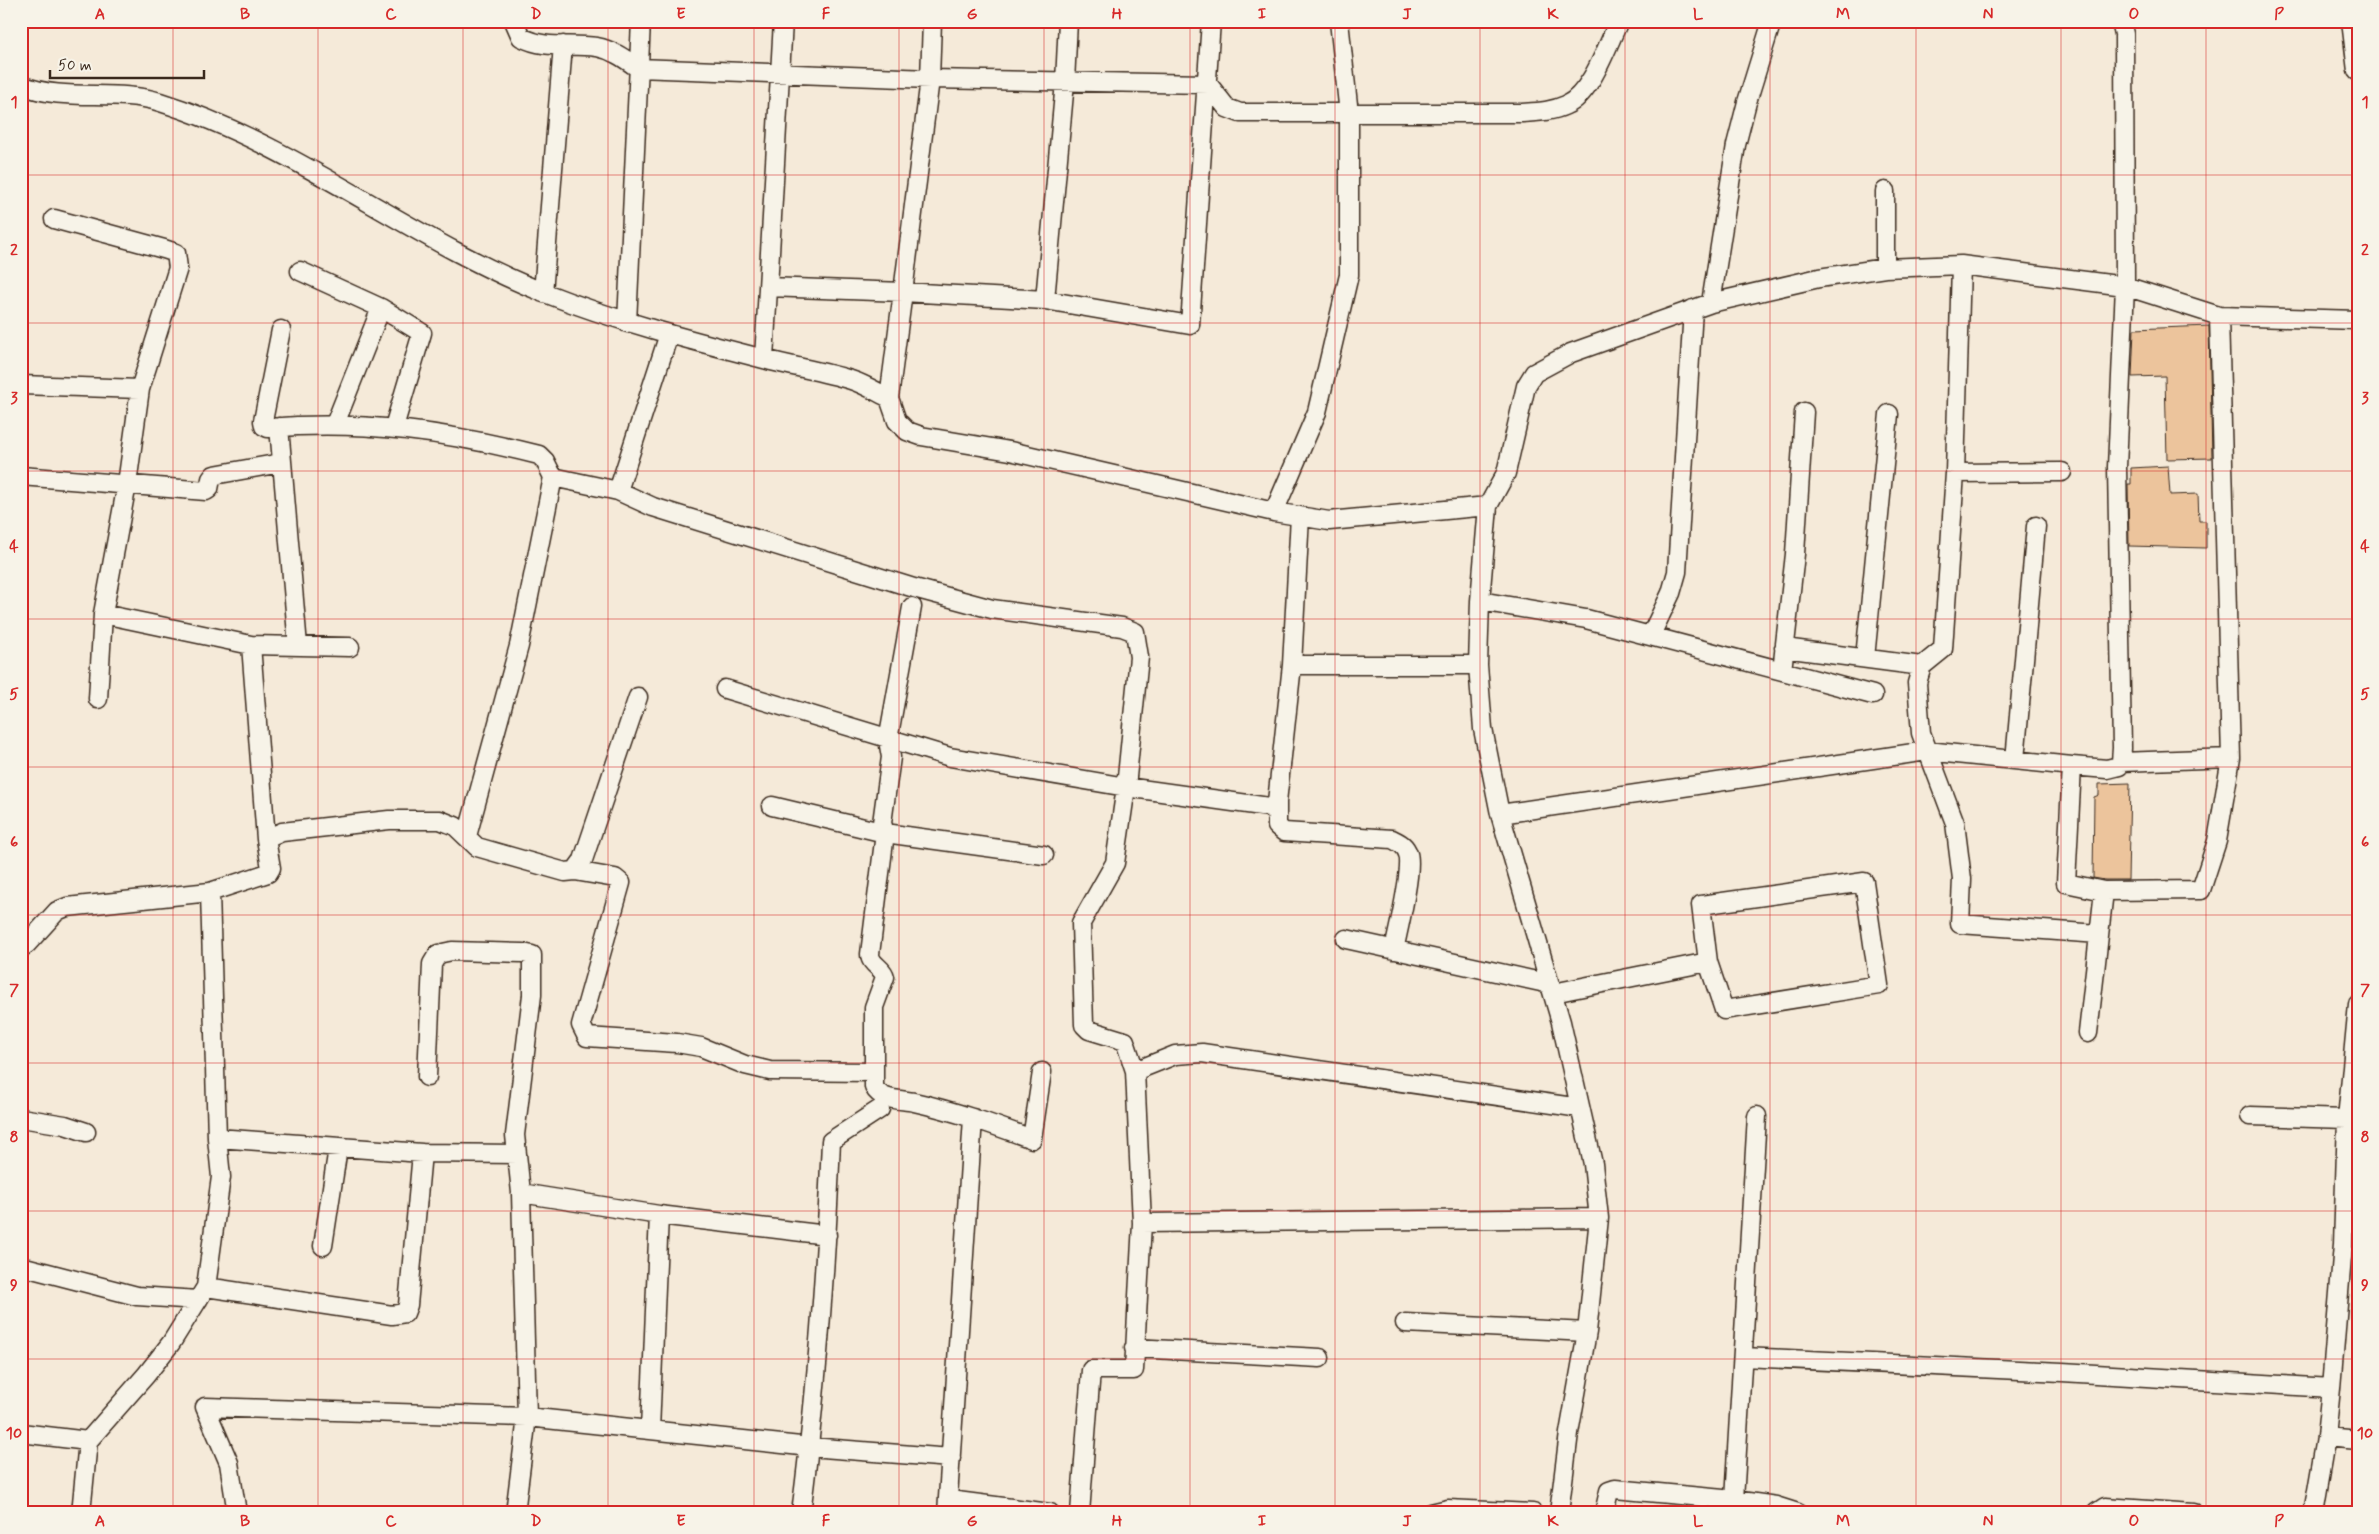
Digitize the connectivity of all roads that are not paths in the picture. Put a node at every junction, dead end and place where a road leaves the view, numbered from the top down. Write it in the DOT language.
graph roads {
  1 [pos="514,21"];
  2 [pos="641,21"];
  3 [pos="783,21"];
  4 [pos="932,21"];
  5 [pos="1068,21"];
  6 [pos="1211,21"];
  7 [pos="1339,21"];
  8 [pos="1619,21"];
  9 [pos="1772,21"];
  10 [pos="2121,21"];
  11 [pos="2351,21"];
  12 [pos="563,45"];
  13 [pos="638,68"];
  14 [pos="2357,71"];
  15 [pos="781,74"];
  16 [pos="930,79"];
  17 [pos="1065,82"];
  18 [pos="1208,84"];
  19 [pos="21,85"];
  20 [pos="1349,114"];
  21 [pos="1885,191"];
  22 [pos="54,219"];
  23 [pos="1962,265"];
  24 [pos="1885,268"];
  25 [pos="300,271"];
  26 [pos="2125,286"];
  27 [pos="768,287"];
  28 [pos="543,292"];
  29 [pos="903,292"];
  30 [pos="1045,300"];
  31 [pos="1711,303"];
  32 [pos="381,308"];
  33 [pos="1693,309"];
  34 [pos="2219,316"];
  35 [pos="2358,320"];
  36 [pos="627,323"];
  37 [pos="281,330"];
  38 [pos="669,334"];
  39 [pos="764,359"];
  40 [pos="21,385"];
  41 [pos="140,389"];
  42 [pos="889,398"];
  43 [pos="1804,412"];
  44 [pos="1889,414"];
  45 [pos="335,424"];
  46 [pos="279,427"];
  47 [pos="394,427"];
  48 [pos="281,463"];
  49 [pos="2062,472"];
  50 [pos="1955,473"];
  51 [pos="21,476"];
  52 [pos="553,477"];
  53 [pos="127,484"];
  54 [pos="618,491"];
  55 [pos="1488,506"];
  56 [pos="1274,512"];
  57 [pos="1300,516"];
  58 [pos="2036,526"];
  59 [pos="1480,601"];
  60 [pos="912,607"];
  61 [pos="103,614"];
  62 [pos="1651,635"];
  63 [pos="251,645"];
  64 [pos="298,646"];
  65 [pos="350,647"];
  66 [pos="1784,648"];
  67 [pos="1865,658"];
  68 [pos="1292,665"];
  69 [pos="1478,665"];
  70 [pos="1922,666"];
  71 [pos="1782,671"];
  72 [pos="725,688"];
  73 [pos="1873,695"];
  74 [pos="638,697"];
  75 [pos="98,699"];
  76 [pos="888,740"];
  77 [pos="1926,751"];
  78 [pos="2231,758"];
  79 [pos="2015,760"];
  80 [pos="2121,762"];
  81 [pos="2072,766"];
  82 [pos="1126,787"];
  83 [pos="772,806"];
  84 [pos="1276,808"];
  85 [pos="1500,814"];
  86 [pos="885,833"];
  87 [pos="467,836"];
  88 [pos="266,839"];
  89 [pos="1044,855"];
  90 [pos="575,871"];
  91 [pos="2104,891"];
  92 [pos="210,892"];
  93 [pos="2099,934"];
  94 [pos="1346,939"];
  95 [pos="21,948"];
  96 [pos="1394,950"];
  97 [pos="1708,962"];
  98 [pos="1551,989"];
  99 [pos="2358,1004"];
  100 [pos="2088,1033"];
  101 [pos="1135,1070"];
  102 [pos="873,1072"];
  103 [pos="1042,1072"];
  104 [pos="427,1077"];
  105 [pos="1580,1108"];
  106 [pos="880,1109"];
  107 [pos="1757,1116"];
  108 [pos="2250,1116"];
  109 [pos="21,1118"];
  110 [pos="973,1118"];
  111 [pos="2347,1119"];
  112 [pos="86,1132"];
  113 [pos="217,1138"];
  114 [pos="338,1148"];
  115 [pos="422,1153"];
  116 [pos="517,1154"];
  117 [pos="2351,1187"];
  118 [pos="521,1193"];
  119 [pos="659,1215"];
  120 [pos="1599,1218"];
  121 [pos="1142,1223"];
  122 [pos="827,1236"];
  123 [pos="323,1246"];
  124 [pos="21,1266"];
  125 [pos="202,1293"];
  126 [pos="1405,1323"];
  127 [pos="1587,1332"];
  128 [pos="1134,1348"];
  129 [pos="1742,1357"];
  130 [pos="1320,1358"];
  131 [pos="2331,1388"];
  132 [pos="528,1417"];
  133 [pos="650,1430"];
  134 [pos="21,1433"];
  135 [pos="2326,1437"];
  136 [pos="2358,1440"];
  137 [pos="88,1441"];
  138 [pos="810,1447"];
  139 [pos="950,1458"];
  140 [pos="1734,1500"];
  141 [pos="948,1506"];
  142 [pos="81,1513"];
  143 [pos="237,1513"];
  144 [pos="514,1513"];
  145 [pos="801,1513"];
  146 [pos="1050,1513"];
  147 [pos="1080,1513"];
  148 [pos="1431,1513"];
  149 [pos="1533,1513"];
  150 [pos="1559,1513"];
  151 [pos="1604,1513"];
  152 [pos="1798,1513"];
  153 [pos="2096,1513"];
  154 [pos="2194,1513"];
  155 [pos="2314,1513"];
  1 -- 12 [label="street"];
  2 -- 13 [label="street"];
  3 -- 15 [label="street"];
  4 -- 16 [label="street"];
  5 -- 17 [label="street"];
  6 -- 18 [label="street"];
  7 -- 20 [label="street"];
  8 -- 20 [label="street"];
  9 -- 31 [label="street"];
  10 -- 26 [label="street"];
  11 -- 14 [label="street"];
  12 -- 13 [label="street"];
  12 -- 28 [label="street"];
  13 -- 15 [label="street"];
  13 -- 36 [label="street"];
  15 -- 16 [label="street"];
  15 -- 27 [label="street"];
  16 -- 17 [label="street"];
  16 -- 29 [label="street"];
  17 -- 18 [label="street"];
  17 -- 30 [label="street"];
  18 -- 20 [label="street"];
  18 -- 30 [label="street"];
  19 -- 28 [label="street"];
  20 -- 56 [label="street"];
  21 -- 24 [label="street"];
  22 -- 41 [label="street"];
  23 -- 24 [label="street"];
  23 -- 26 [label="street"];
  23 -- 50 [label="street"];
  24 -- 31 [label="street"];
  25 -- 32 [label="street"];
  26 -- 34 [label="street"];
  26 -- 80 [label="street"];
  27 -- 29 [label="street"];
  27 -- 39 [label="street"];
  28 -- 36 [label="street"];
  29 -- 30 [label="street"];
  29 -- 42 [label="street"];
  31 -- 33 [label="street"];
  32 -- 45 [label="street"];
  32 -- 47 [label="street"];
  33 -- 55 [label="street"];
  33 -- 62 [label="street"];
  34 -- 35 [label="street"];
  34 -- 78 [label="street"];
  36 -- 38 [label="street"];
  37 -- 46 [label="street"];
  38 -- 39 [label="street"];
  38 -- 54 [label="street"];
  39 -- 42 [label="street"];
  40 -- 41 [label="street"];
  41 -- 53 [label="street"];
  42 -- 56 [label="street"];
  43 -- 66 [label="street"];
  44 -- 67 [label="street"];
  45 -- 46 [label="street"];
  45 -- 47 [label="street"];
  46 -- 48 [label="street"];
  47 -- 52 [label="street"];
  48 -- 53 [label="street"];
  48 -- 64 [label="street"];
  49 -- 50 [label="street"];
  50 -- 70 [label="street"];
  51 -- 53 [label="street"];
  52 -- 54 [label="street"];
  52 -- 87 [label="street"];
  53 -- 61 [label="street"];
  54 -- 82 [label="street"];
  55 -- 57 [label="street"];
  55 -- 59 [label="street"];
  56 -- 57 [label="street"];
  57 -- 68 [label="street"];
  58 -- 79 [label="street"];
  59 -- 62 [label="street"];
  59 -- 69 [label="street"];
  60 -- 76 [label="street"];
  61 -- 63 [label="street"];
  61 -- 75 [label="street"];
  62 -- 71 [label="street"];
  63 -- 64 [label="street"];
  63 -- 88 [label="street"];
  64 -- 65 [label="street"];
  66 -- 67 [label="street"];
  66 -- 71 [label="street"];
  67 -- 70 [label="street"];
  68 -- 69 [label="street"];
  68 -- 84 [label="street"];
  69 -- 85 [label="street"];
  70 -- 77 [label="street"];
  71 -- 73 [label="street"];
  72 -- 76 [label="street"];
  74 -- 90 [label="street"];
  76 -- 82 [label="street"];
  76 -- 86 [label="street"];
  77 -- 79 [label="street"];
  77 -- 85 [label="street"];
  77 -- 93 [label="street"];
  78 -- 80 [label="street"];
  78 -- 91 [label="street"];
  79 -- 81 [label="street"];
  80 -- 81 [label="street"];
  81 -- 91 [label="street"];
  82 -- 84 [label="street"];
  82 -- 101 [label="street"];
  83 -- 86 [label="street"];
  84 -- 96 [label="street"];
  85 -- 98 [label="street"];
  86 -- 89 [label="street"];
  86 -- 102 [label="street"];
  87 -- 88 [label="street"];
  87 -- 90 [label="street"];
  88 -- 92 [label="street"];
  90 -- 102 [label="street"];
  91 -- 93 [label="street"];
  92 -- 95 [label="street"];
  92 -- 113 [label="street"];
  93 -- 100 [label="street"];
  94 -- 96 [label="street"];
  96 -- 98 [label="street"];
  97 -- 97 [label="street"];
  97 -- 98 [label="street"];
  98 -- 105 [label="street"];
  99 -- 111 [label="street"];
  101 -- 105 [label="street"];
  101 -- 121 [label="street"];
  102 -- 110 [label="street"];
  103 -- 110 [label="street"];
  104 -- 116 [label="street"];
  105 -- 120 [label="street"];
  106 -- 122 [label="street"];
  107 -- 129 [label="street"];
  108 -- 111 [label="street"];
  109 -- 112 [label="street"];
  110 -- 139 [label="street"];
  111 -- 117 [label="street"];
  113 -- 114 [label="street"];
  113 -- 125 [label="street"];
  114 -- 115 [label="street"];
  114 -- 123 [label="street"];
  115 -- 116 [label="street"];
  115 -- 125 [label="street"];
  116 -- 118 [label="street"];
  117 -- 131 [label="street"];
  118 -- 119 [label="street"];
  118 -- 132 [label="street"];
  119 -- 122 [label="street"];
  119 -- 133 [label="street"];
  120 -- 121 [label="street"];
  120 -- 127 [label="street"];
  121 -- 128 [label="street"];
  122 -- 138 [label="street"];
  124 -- 125 [label="street"];
  125 -- 137 [label="street"];
  126 -- 127 [label="street"];
  127 -- 150 [label="street"];
  128 -- 130 [label="street"];
  128 -- 147 [label="street"];
  129 -- 131 [label="street"];
  129 -- 140 [label="street"];
  131 -- 135 [label="street"];
  132 -- 133 [label="street"];
  132 -- 143 [label="street"];
  132 -- 144 [label="street"];
  133 -- 138 [label="street"];
  134 -- 137 [label="street"];
  135 -- 136 [label="street"];
  135 -- 155 [label="street"];
  137 -- 142 [label="street"];
  138 -- 139 [label="street"];
  138 -- 145 [label="street"];
  139 -- 141 [label="street"];
  140 -- 151 [label="street"];
  140 -- 152 [label="street"];
  141 -- 146 [label="street"];
  148 -- 149 [label="street"];
  153 -- 154 [label="street"];
}
